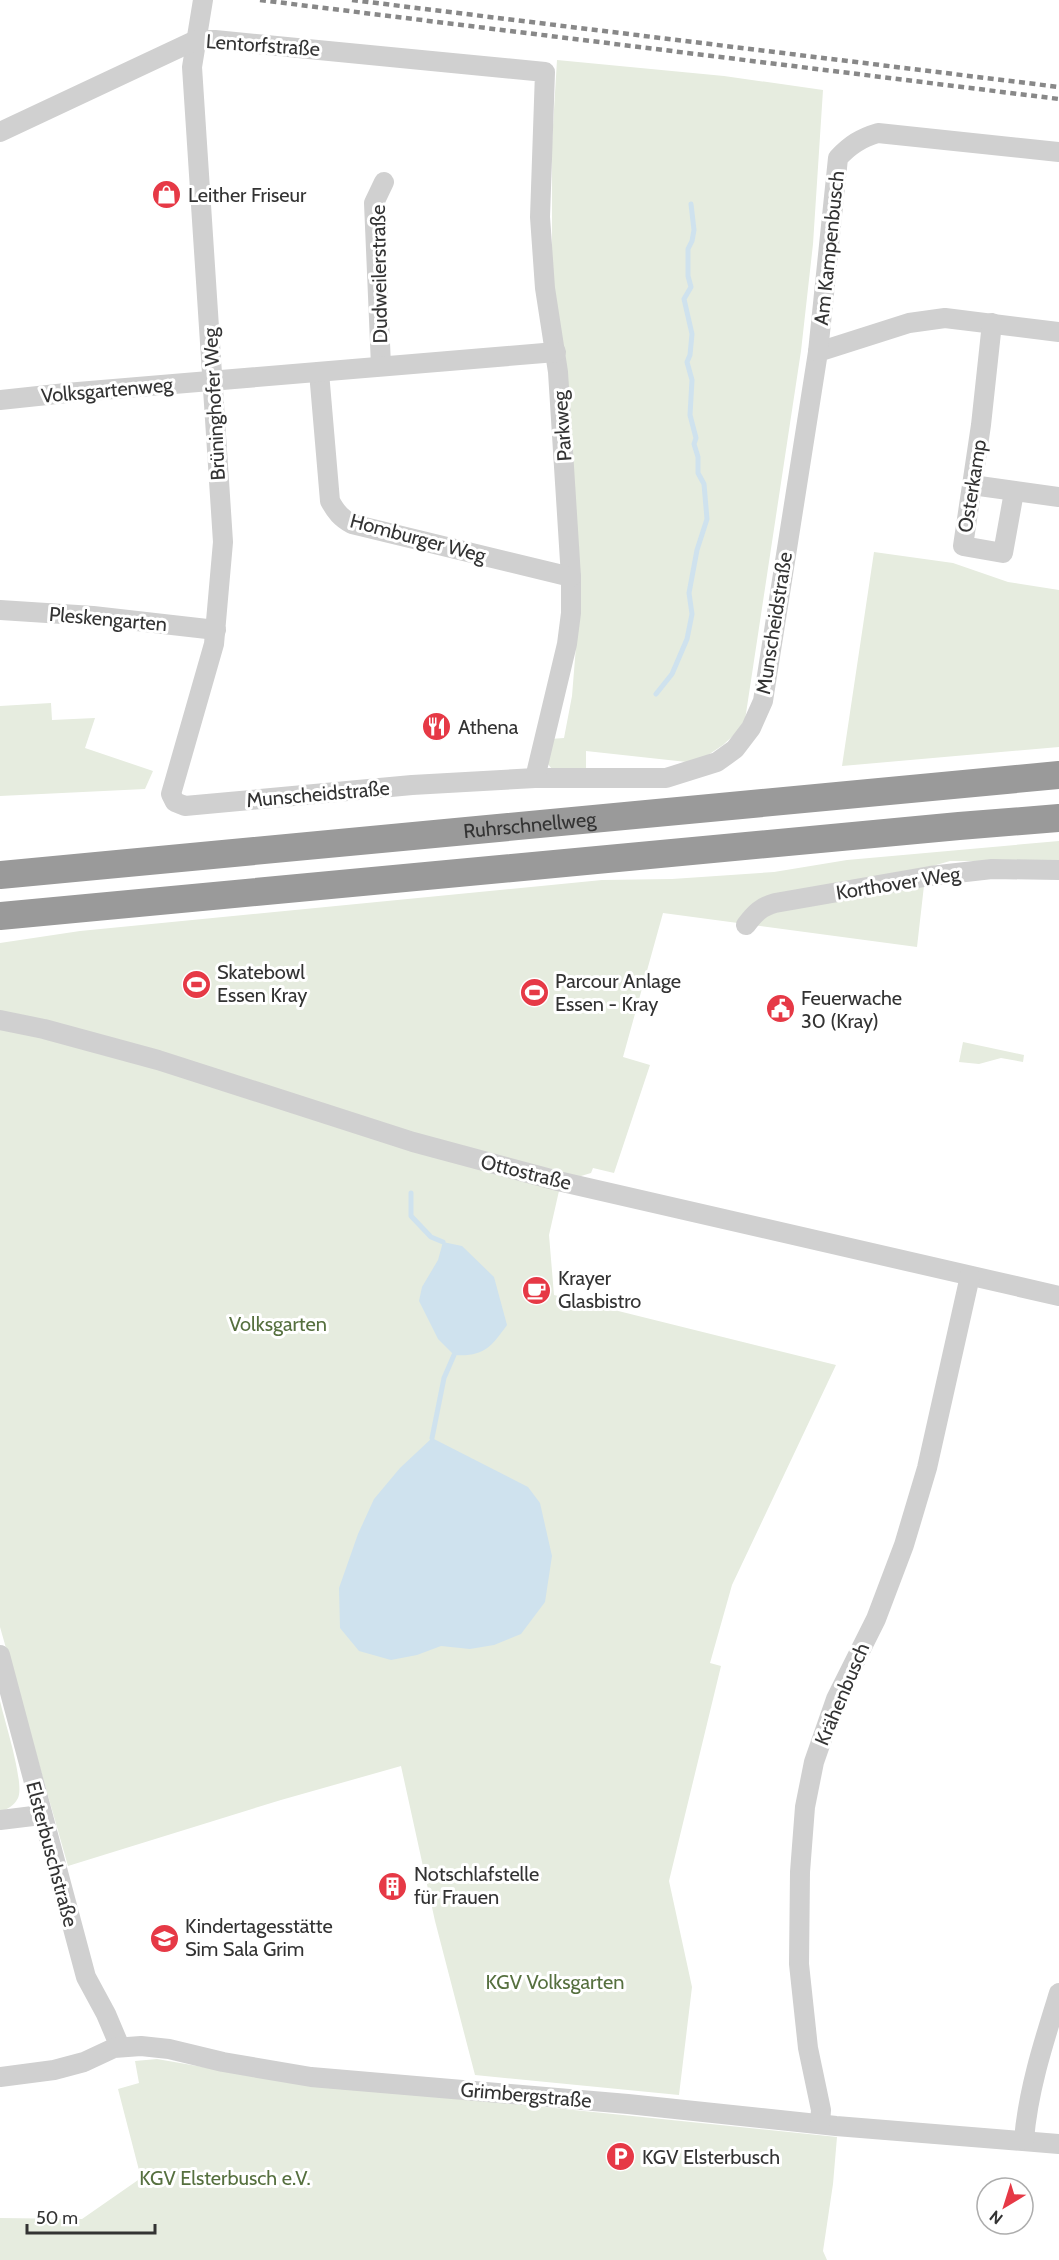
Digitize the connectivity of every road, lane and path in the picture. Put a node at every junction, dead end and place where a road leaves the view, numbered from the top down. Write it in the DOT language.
graph roads {
  1 [pos="203,0"];
  2 [pos="198,31"];
  3 [pos="545,72"];
  4 [pos="0,132"];
  5 [pos="1059,152"];
  6 [pos="384,182"];
  7 [pos="992,323"];
  8 [pos="1059,332"];
  9 [pos="556,352"];
  10 [pos="818,352"];
  11 [pos="381,366"];
  12 [pos="319,372"];
  13 [pos="214,382"];
  14 [pos="0,400"];
  15 [pos="972,485"];
  16 [pos="1014,492"];
  17 [pos="1059,497"];
  18 [pos="571,577"];
  19 [pos="0,610"];
  20 [pos="216,630"];
  21 [pos="1059,775"];
  22 [pos="535,778"];
  23 [pos="175,802"];
  24 [pos="1059,818"];
  25 [pos="1059,870"];
  26 [pos="0,875"];
  27 [pos="0,916"];
  28 [pos="746,925"];
  29 [pos="0,1020"];
  30 [pos="970,1276"];
  31 [pos="1059,1296"];
  32 [pos="0,1655"];
  33 [pos="41,1815"];
  34 [pos="0,1820"];
  35 [pos="1059,1993"];
  36 [pos="120,2047"];
  37 [pos="0,2077"];
  38 [pos="820,2124"];
  39 [pos="1024,2140"];
  40 [pos="1059,2144"];
  1 -- 2 [label="street, Brüninghofer Weg"];
  2 -- 3 [label="street, Lentorfstraße"];
  2 -- 4 [label="street, Lentorfstraße"];
  2 -- 13 [label="street, Brüninghofer Weg"];
  3 -- 9 [label="street, Parkweg"];
  5 -- 10 [label="street, Am Kampenbusch"];
  6 -- 11 [label="street, Dudweilerstraße"];
  7 -- 8 [label="street"];
  7 -- 10 [label="street"];
  7 -- 15 [label="street, Osterkamp"];
  9 -- 11 [label="street, Dudweilerstraße"];
  9 -- 18 [label="street, Parkweg"];
  10 -- 22 [label="street, Munscheidstraße"];
  11 -- 12 [label="street, Dudweilerstraße"];
  12 -- 13 [label="street, Dudweilerstraße"];
  12 -- 18 [label="street, Homburger Weg"];
  13 -- 14 [label="street, Volksgartenweg"];
  13 -- 20 [label="street, Brüninghofer Weg"];
  15 -- 16 [label="street"];
  15 -- 16 [label="street, Osterkamp"];
  16 -- 17 [label="street"];
  18 -- 22 [label="street, Parkweg"];
  19 -- 20 [label="street, Pleskengarten"];
  20 -- 23 [label="street, Brüninghofer Weg"];
  21 -- 26 [label="highway, Ruhrschnellweg"];
  22 -- 23 [label="street, Munscheidstraße"];
  24 -- 27 [label="highway, Ruhrschnellweg"];
  25 -- 28 [label="street, Korthover Weg"];
  29 -- 30 [label="street, Ottostraße"];
  30 -- 31 [label="street, Ottostraße"];
  30 -- 38 [label="street, Krähenbusch"];
  32 -- 33 [label="street, Elsterbuschstraße"];
  33 -- 34 [label="street"];
  33 -- 36 [label="street, Elsterbuschstraße"];
  35 -- 39 [label="street"];
  36 -- 37 [label="street, Grimbergstraße"];
  36 -- 38 [label="street, Grimbergstraße"];
  38 -- 39 [label="street, Grimbergstraße"];
  39 -- 40 [label="street, Grimbergstraße"];
}
